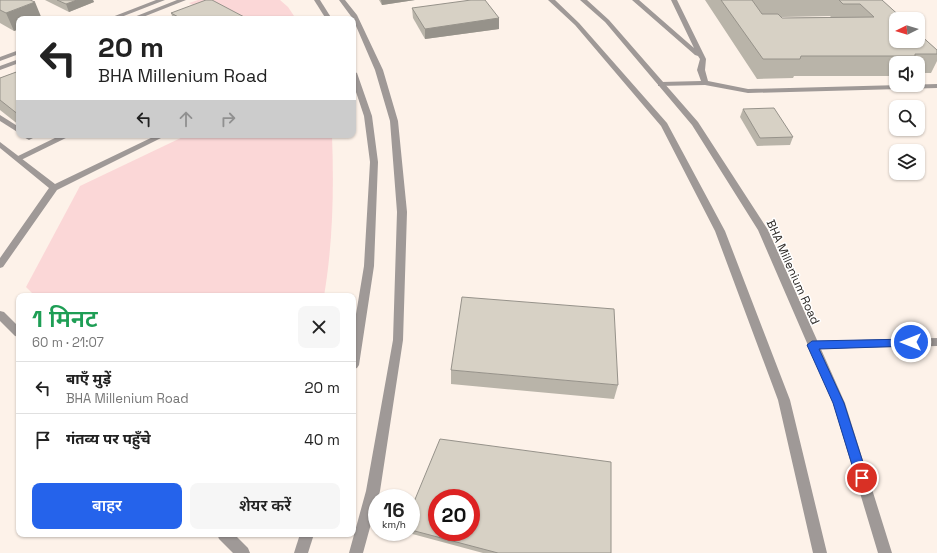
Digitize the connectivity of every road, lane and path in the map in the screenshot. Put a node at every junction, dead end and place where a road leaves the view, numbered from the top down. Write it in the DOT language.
graph roads {
  1 [pos="162,0"];
  2 [pos="183,0"];
  3 [pos="317,0"];
  4 [pos="342,0"];
  5 [pos="551,0"];
  6 [pos="583,0"];
  7 [pos="635,0"];
  8 [pos="674,0"];
  9 [pos="118,16"];
  10 [pos="140,16"];
  11 [pos="327,16"];
  12 [pos="354,16"];
  13 [pos="356,19"];
  14 [pos="16,53"];
  15 [pos="0,59"];
  16 [pos="702,59"];
  17 [pos="16,62"];
  18 [pos="0,68"];
  19 [pos="356,82"];
  20 [pos="704,83"];
  21 [pos="661,84"];
  22 [pos="937,86"];
  23 [pos="0,117"];
  24 [pos="16,129"];
  25 [pos="61,138"];
  26 [pos="157,138"];
  27 [pos="0,144"];
  28 [pos="18,158"];
  29 [pos="54,188"];
  30 [pos="0,265"];
  31 [pos="0,315"];
  32 [pos="16,330"];
  33 [pos="937,342"];
  34 [pos="812,345"];
  35 [pos="356,347"];
  36 [pos="227,537"];
  37 [pos="306,537"];
  38 [pos="243,553"];
  39 [pos="301,553"];
  40 [pos="356,553"];
  41 [pos="820,553"];
  42 [pos="885,553"];
  1 -- 9 [label="street"];
  2 -- 10 [label="street"];
  3 -- 11 [label="street"];
  4 -- 12 [label="street"];
  5 -- 41 [label="street"];
  6 -- 21 [label="street, BHA Millenium Road"];
  7 -- 16 [label="street"];
  8 -- 16 [label="street"];
  13 -- 40 [label="street"];
  14 -- 15 [label="street"];
  16 -- 20 [label="street"];
  17 -- 18 [label="street"];
  19 -- 35 [label="street"];
  20 -- 21 [label="street"];
  20 -- 22 [label="street"];
  21 -- 34 [label="street, BHA Millenium Road"];
  23 -- 24 [label="street"];
  25 -- 28 [label="street"];
  26 -- 29 [label="street"];
  27 -- 28 [label="street"];
  28 -- 29 [label="street"];
  29 -- 30 [label="street"];
  31 -- 32 [label="street"];
  33 -- 34 [label="street"];
  34 -- 42 [label="street, BHA Millenium Road"];
  36 -- 38 [label="street"];
  37 -- 39 [label="street"];
}
